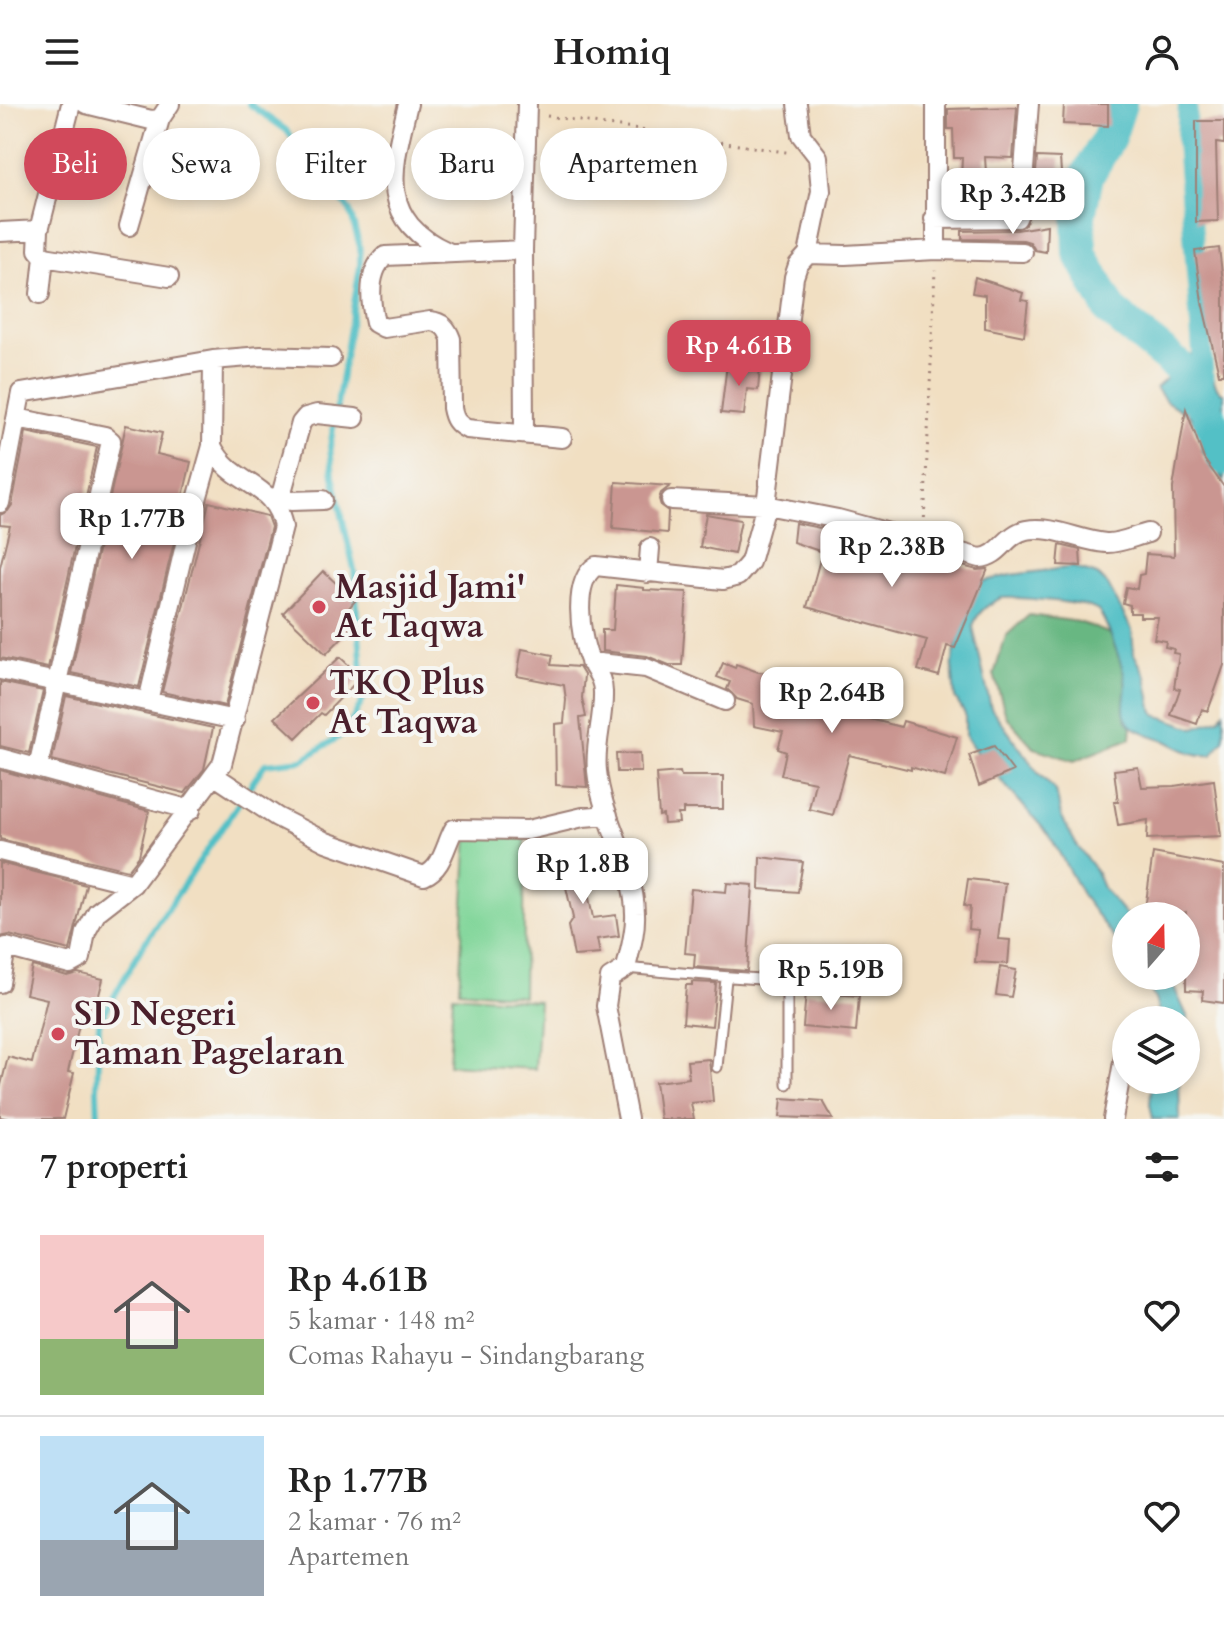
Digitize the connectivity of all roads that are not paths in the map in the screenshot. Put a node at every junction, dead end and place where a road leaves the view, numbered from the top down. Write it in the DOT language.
graph roads {
  1 [pos="71,104"];
  2 [pos="86,104"];
  3 [pos="408,104"];
  4 [pos="797,104"];
  5 [pos="936,104"];
  6 [pos="1029,104"];
  7 [pos="527,108"];
  8 [pos="165,112"];
  9 [pos="934,219"];
  10 [pos="129,226"];
  11 [pos="39,230"];
  12 [pos="0,232"];
  13 [pos="523,250"];
  14 [pos="936,250"];
  15 [pos="1023,252"];
  16 [pos="449,253"];
  17 [pos="808,254"];
  18 [pos="44,257"];
  19 [pos="169,277"];
  20 [pos="40,294"];
  21 [pos="331,358"];
  22 [pos="213,360"];
  23 [pos="348,416"];
  24 [pos="17,418"];
  25 [pos="524,433"];
  26 [pos="562,438"];
  27 [pos="212,446"];
  28 [pos="275,498"];
  29 [pos="323,500"];
  30 [pos="671,500"];
  31 [pos="0,503"];
  32 [pos="766,505"];
  33 [pos="1148,533"];
  34 [pos="650,548"];
  35 [pos="648,573"];
  36 [pos="590,662"];
  37 [pos="0,670"];
  38 [pos="56,681"];
  39 [pos="148,701"];
  40 [pos="725,701"];
  41 [pos="235,720"];
  42 [pos="0,758"];
  43 [pos="38,767"];
  44 [pos="215,776"];
  45 [pos="191,810"];
  46 [pos="608,815"];
  47 [pos="0,851"];
  48 [pos="133,884"];
  49 [pos="3,946"];
  50 [pos="626,968"];
  51 [pos="726,979"];
  52 [pos="787,980"];
  53 [pos="0,983"];
  54 [pos="851,987"];
  55 [pos="717,1067"];
  56 [pos="787,1084"];
  57 [pos="1117,1094"];
  58 [pos="628,1119"];
  59 [pos="1113,1119"];
  1 -- 11 [label="street"];
  2 -- 8 [label="street"];
  3 -- 16 [label="street"];
  4 -- 17 [label="street"];
  5 -- 9 [label="street"];
  6 -- 9 [label="street"];
  7 -- 13 [label="street"];
  8 -- 10 [label="street"];
  9 -- 14 [label="street"];
  11 -- 12 [label="street"];
  11 -- 18 [label="street"];
  13 -- 16 [label="street"];
  13 -- 25 [label="street"];
  14 -- 15 [label="street"];
  14 -- 17 [label="street"];
  16 -- 25 [label="street"];
  17 -- 32 [label="street"];
  18 -- 19 [label="street"];
  18 -- 20 [label="street"];
  21 -- 22 [label="street"];
  22 -- 24 [label="street"];
  22 -- 27 [label="street"];
  23 -- 28 [label="street"];
  24 -- 31 [label="street"];
  24 -- 38 [label="street"];
  25 -- 26 [label="street"];
  27 -- 28 [label="street"];
  27 -- 39 [label="street"];
  28 -- 29 [label="street"];
  28 -- 41 [label="street"];
  30 -- 32 [label="street"];
  32 -- 33 [label="street"];
  32 -- 35 [label="street"];
  34 -- 35 [label="street"];
  35 -- 36 [label="street"];
  36 -- 40 [label="street"];
  36 -- 46 [label="street"];
  37 -- 38 [label="street"];
  38 -- 39 [label="street"];
  38 -- 43 [label="street"];
  39 -- 41 [label="street"];
  41 -- 44 [label="street"];
  42 -- 43 [label="street"];
  43 -- 45 [label="street"];
  44 -- 45 [label="street"];
  44 -- 46 [label="street"];
  45 -- 48 [label="street"];
  46 -- 50 [label="street"];
  47 -- 48 [label="street"];
  48 -- 49 [label="street"];
  49 -- 53 [label="street"];
  50 -- 51 [label="lane"];
  50 -- 58 [label="street"];
  51 -- 52 [label="lane"];
  51 -- 55 [label="lane"];
  52 -- 54 [label="lane"];
  52 -- 56 [label="lane"];
  57 -- 59 [label="street"];
}
